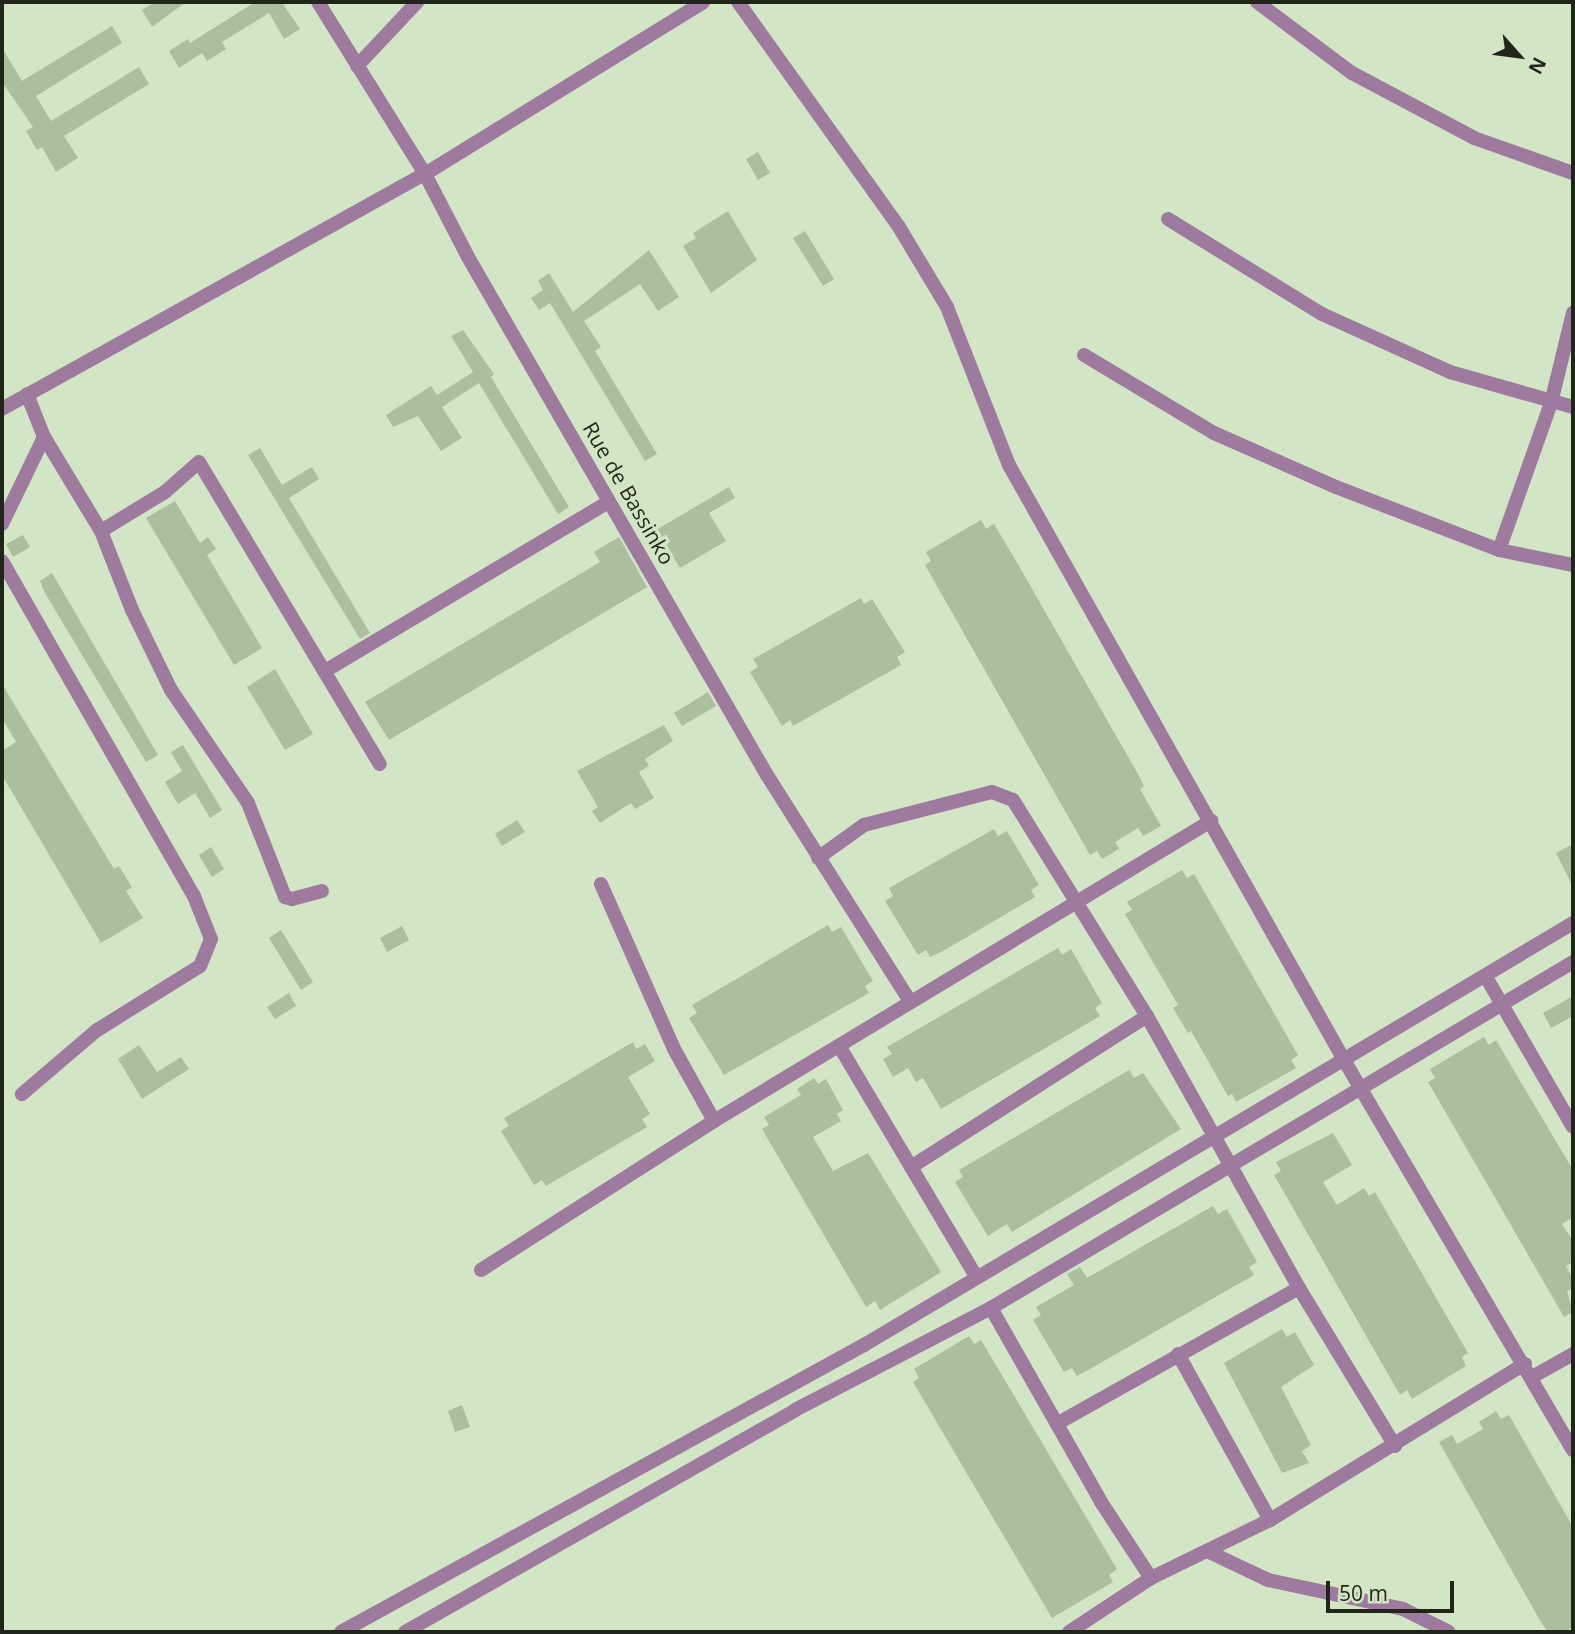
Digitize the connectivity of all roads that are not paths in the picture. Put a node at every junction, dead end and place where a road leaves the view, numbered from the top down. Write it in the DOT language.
graph roads {
  1 [pos="318,2"];
  2 [pos="417,2"];
  3 [pos="703,2"];
  4 [pos="738,2"];
  5 [pos="1256,2"];
  6 [pos="357,66"];
  7 [pos="1573,173"];
  8 [pos="425,174"];
  9 [pos="1168,219"];
  10 [pos="1573,313"];
  11 [pos="1084,355"];
  12 [pos="27,394"];
  13 [pos="1551,403"];
  14 [pos="1573,408"];
  15 [pos="2,409"];
  16 [pos="44,437"];
  17 [pos="608,502"];
  18 [pos="2,524"];
  19 [pos="102,531"];
  20 [pos="1499,550"];
  21 [pos="2,561"];
  22 [pos="1573,565"];
  23 [pos="326,671"];
  24 [pos="380,764"];
  25 [pos="1211,821"];
  26 [pos="818,858"];
  27 [pos="601,884"];
  28 [pos="322,891"];
  29 [pos="1077,901"];
  30 [pos="1573,923"];
  31 [pos="1573,962"];
  32 [pos="1486,977"];
  33 [pos="910,1001"];
  34 [pos="1501,1004"];
  35 [pos="1147,1016"];
  36 [pos="841,1048"];
  37 [pos="1344,1060"];
  38 [pos="1362,1084"];
  39 [pos="22,1094"];
  40 [pos="714,1121"];
  41 [pos="1572,1122"];
  42 [pos="1214,1137"];
  43 [pos="911,1167"];
  44 [pos="1231,1169"];
  45 [pos="481,1270"];
  46 [pos="976,1276"];
  47 [pos="1299,1288"];
  48 [pos="991,1308"];
  49 [pos="1178,1354"];
  50 [pos="1573,1354"];
  51 [pos="1529,1371"];
  52 [pos="1060,1422"];
  53 [pos="1395,1446"];
  54 [pos="1573,1450"];
  55 [pos="1270,1520"];
  56 [pos="1207,1551"];
  57 [pos="1151,1578"];
  58 [pos="341,1632"];
  59 [pos="405,1632"];
  60 [pos="1069,1632"];
  61 [pos="1449,1632"];
  1 -- 6 [label="street, Rue de Bassinko"];
  2 -- 6 [label="street"];
  3 -- 8 [label="street"];
  4 -- 25 [label="street"];
  5 -- 7 [label="street"];
  6 -- 8 [label="street, Rue de Bassinko"];
  8 -- 12 [label="street"];
  8 -- 17 [label="street, Rue de Bassinko"];
  9 -- 13 [label="street"];
  10 -- 13 [label="street"];
  11 -- 20 [label="street"];
  12 -- 15 [label="street"];
  12 -- 16 [label="street"];
  13 -- 14 [label="street"];
  13 -- 20 [label="street"];
  16 -- 18 [label="street"];
  16 -- 19 [label="street"];
  17 -- 23 [label="street"];
  17 -- 26 [label="street, Rue de Bassinko"];
  19 -- 23 [label="street"];
  19 -- 28 [label="street"];
  20 -- 22 [label="street"];
  21 -- 39 [label="street"];
  23 -- 24 [label="street"];
  25 -- 29 [label="street"];
  25 -- 37 [label="street"];
  26 -- 29 [label="street"];
  26 -- 33 [label="street, Rue de Bassinko"];
  27 -- 40 [label="street"];
  29 -- 33 [label="street"];
  29 -- 35 [label="street"];
  30 -- 32 [label="street"];
  31 -- 34 [label="street"];
  32 -- 34 [label="street"];
  32 -- 37 [label="street"];
  33 -- 36 [label="street"];
  34 -- 38 [label="street"];
  34 -- 41 [label="street"];
  35 -- 42 [label="street"];
  35 -- 43 [label="street"];
  36 -- 40 [label="street"];
  36 -- 43 [label="street"];
  37 -- 38 [label="street"];
  37 -- 42 [label="street"];
  38 -- 44 [label="street"];
  38 -- 51 [label="street"];
  40 -- 45 [label="street"];
  42 -- 44 [label="street"];
  42 -- 46 [label="street"];
  43 -- 46 [label="street"];
  44 -- 47 [label="street"];
  44 -- 48 [label="street"];
  46 -- 58 [label="street"];
  47 -- 49 [label="street"];
  47 -- 53 [label="street"];
  48 -- 52 [label="street"];
  48 -- 59 [label="street"];
  49 -- 52 [label="street"];
  49 -- 55 [label="street"];
  50 -- 51 [label="street"];
  51 -- 53 [label="street"];
  51 -- 54 [label="street"];
  52 -- 57 [label="street"];
  53 -- 55 [label="street"];
  55 -- 56 [label="street"];
  56 -- 57 [label="street"];
  56 -- 61 [label="street"];
  57 -- 60 [label="street"];
}
